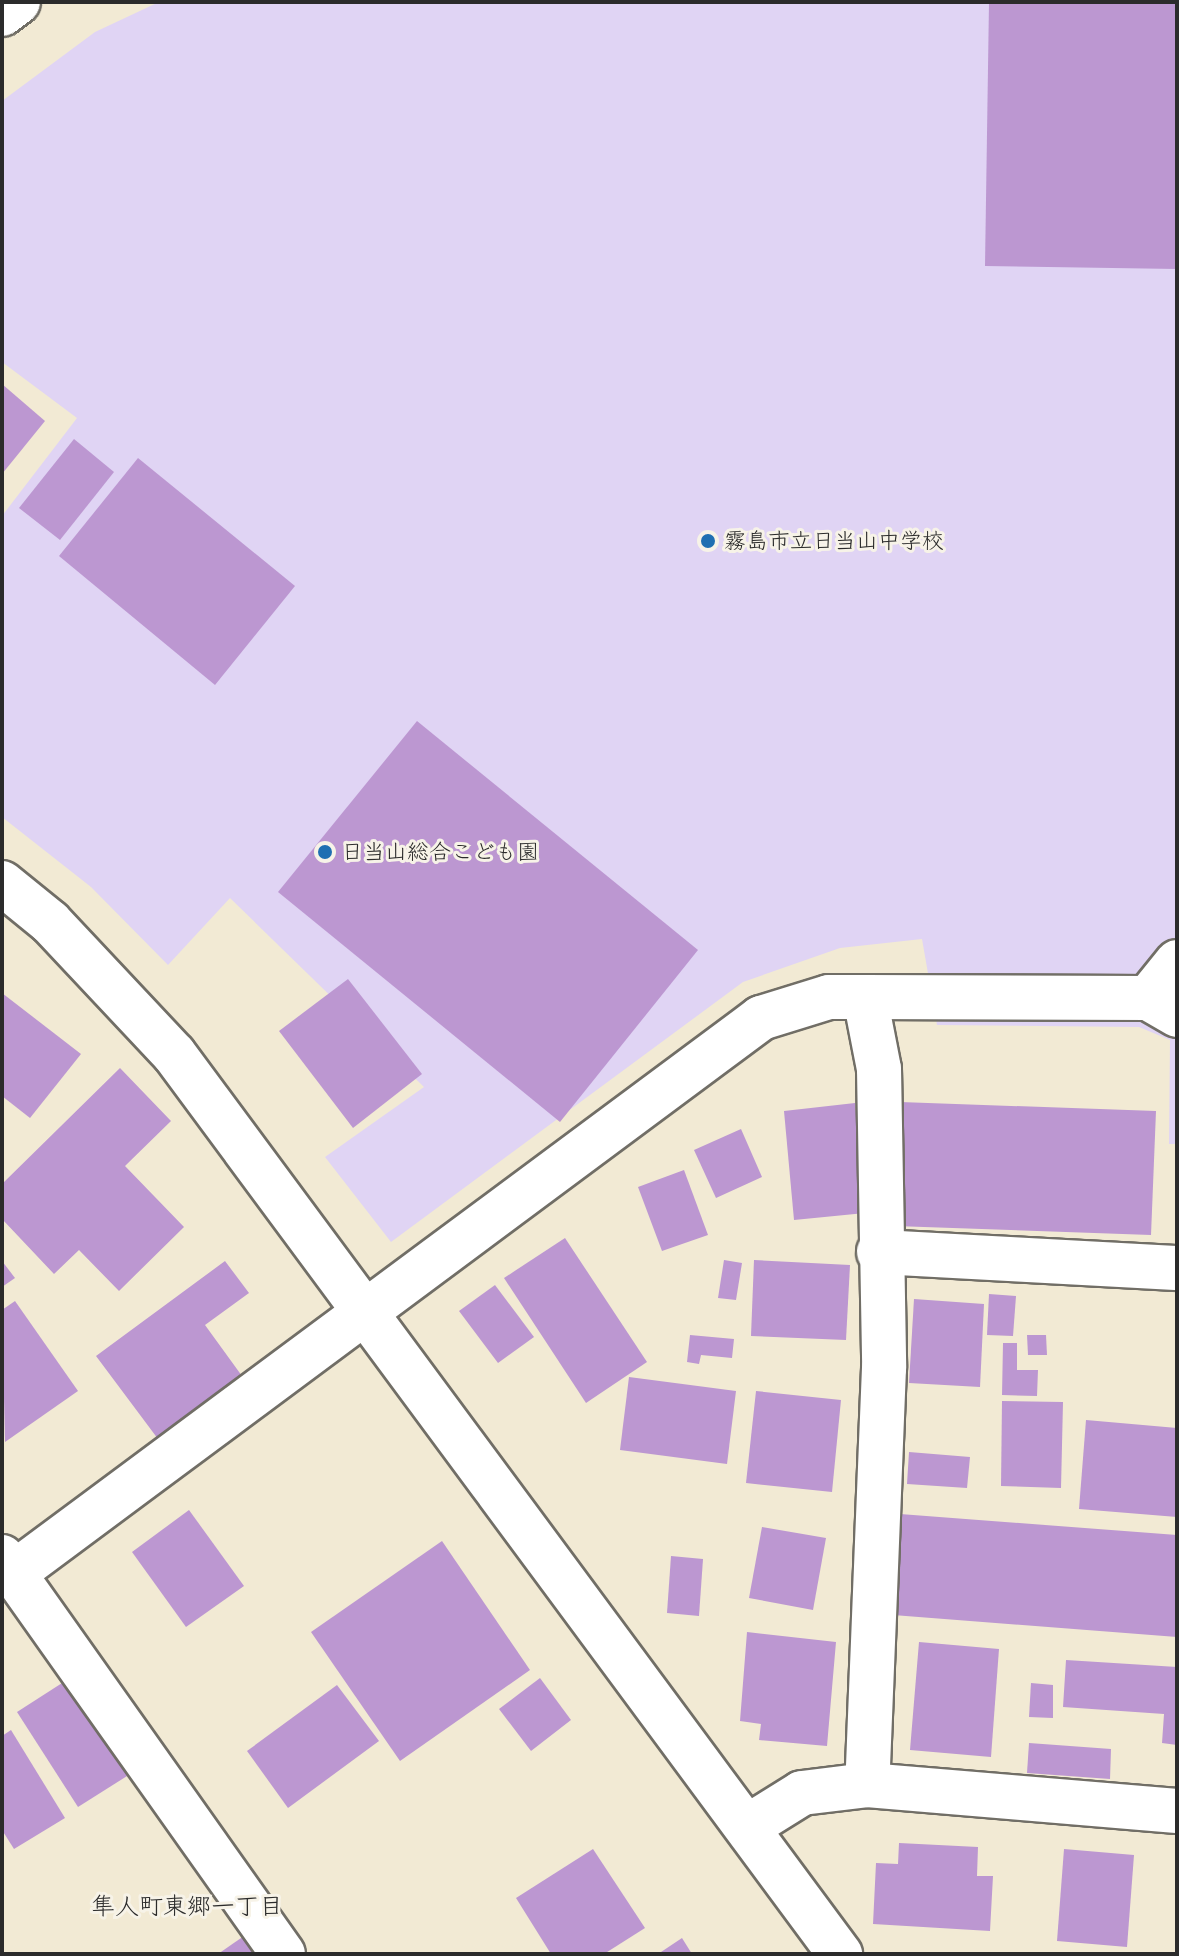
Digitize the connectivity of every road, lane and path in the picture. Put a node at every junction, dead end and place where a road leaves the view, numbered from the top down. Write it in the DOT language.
graph roads {
  1 [pos="18,2"];
  2 [pos="2,14"];
  3 [pos="2,883"];
  4 [pos="1177,962"];
  5 [pos="865,997"];
  6 [pos="1162,1006"];
  7 [pos="879,1252"];
  8 [pos="1177,1268"];
  9 [pos="363,1309"];
  10 [pos="8,1565"];
  11 [pos="867,1785"];
  12 [pos="1177,1811"];
  13 [pos="749,1826"];
  14 [pos="283,1954"];
  15 [pos="840,1954"];
  1 -- 2 [label="street"];
  3 -- 9 [label="street"];
  4 -- 6 [label="street"];
  5 -- 6 [label="street"];
  5 -- 7 [label="street"];
  5 -- 9 [label="street"];
  7 -- 8 [label="street"];
  7 -- 11 [label="street"];
  9 -- 10 [label="street"];
  9 -- 13 [label="street"];
  10 -- 14 [label="street"];
  11 -- 12 [label="street"];
  11 -- 13 [label="street"];
  13 -- 15 [label="street"];
}
